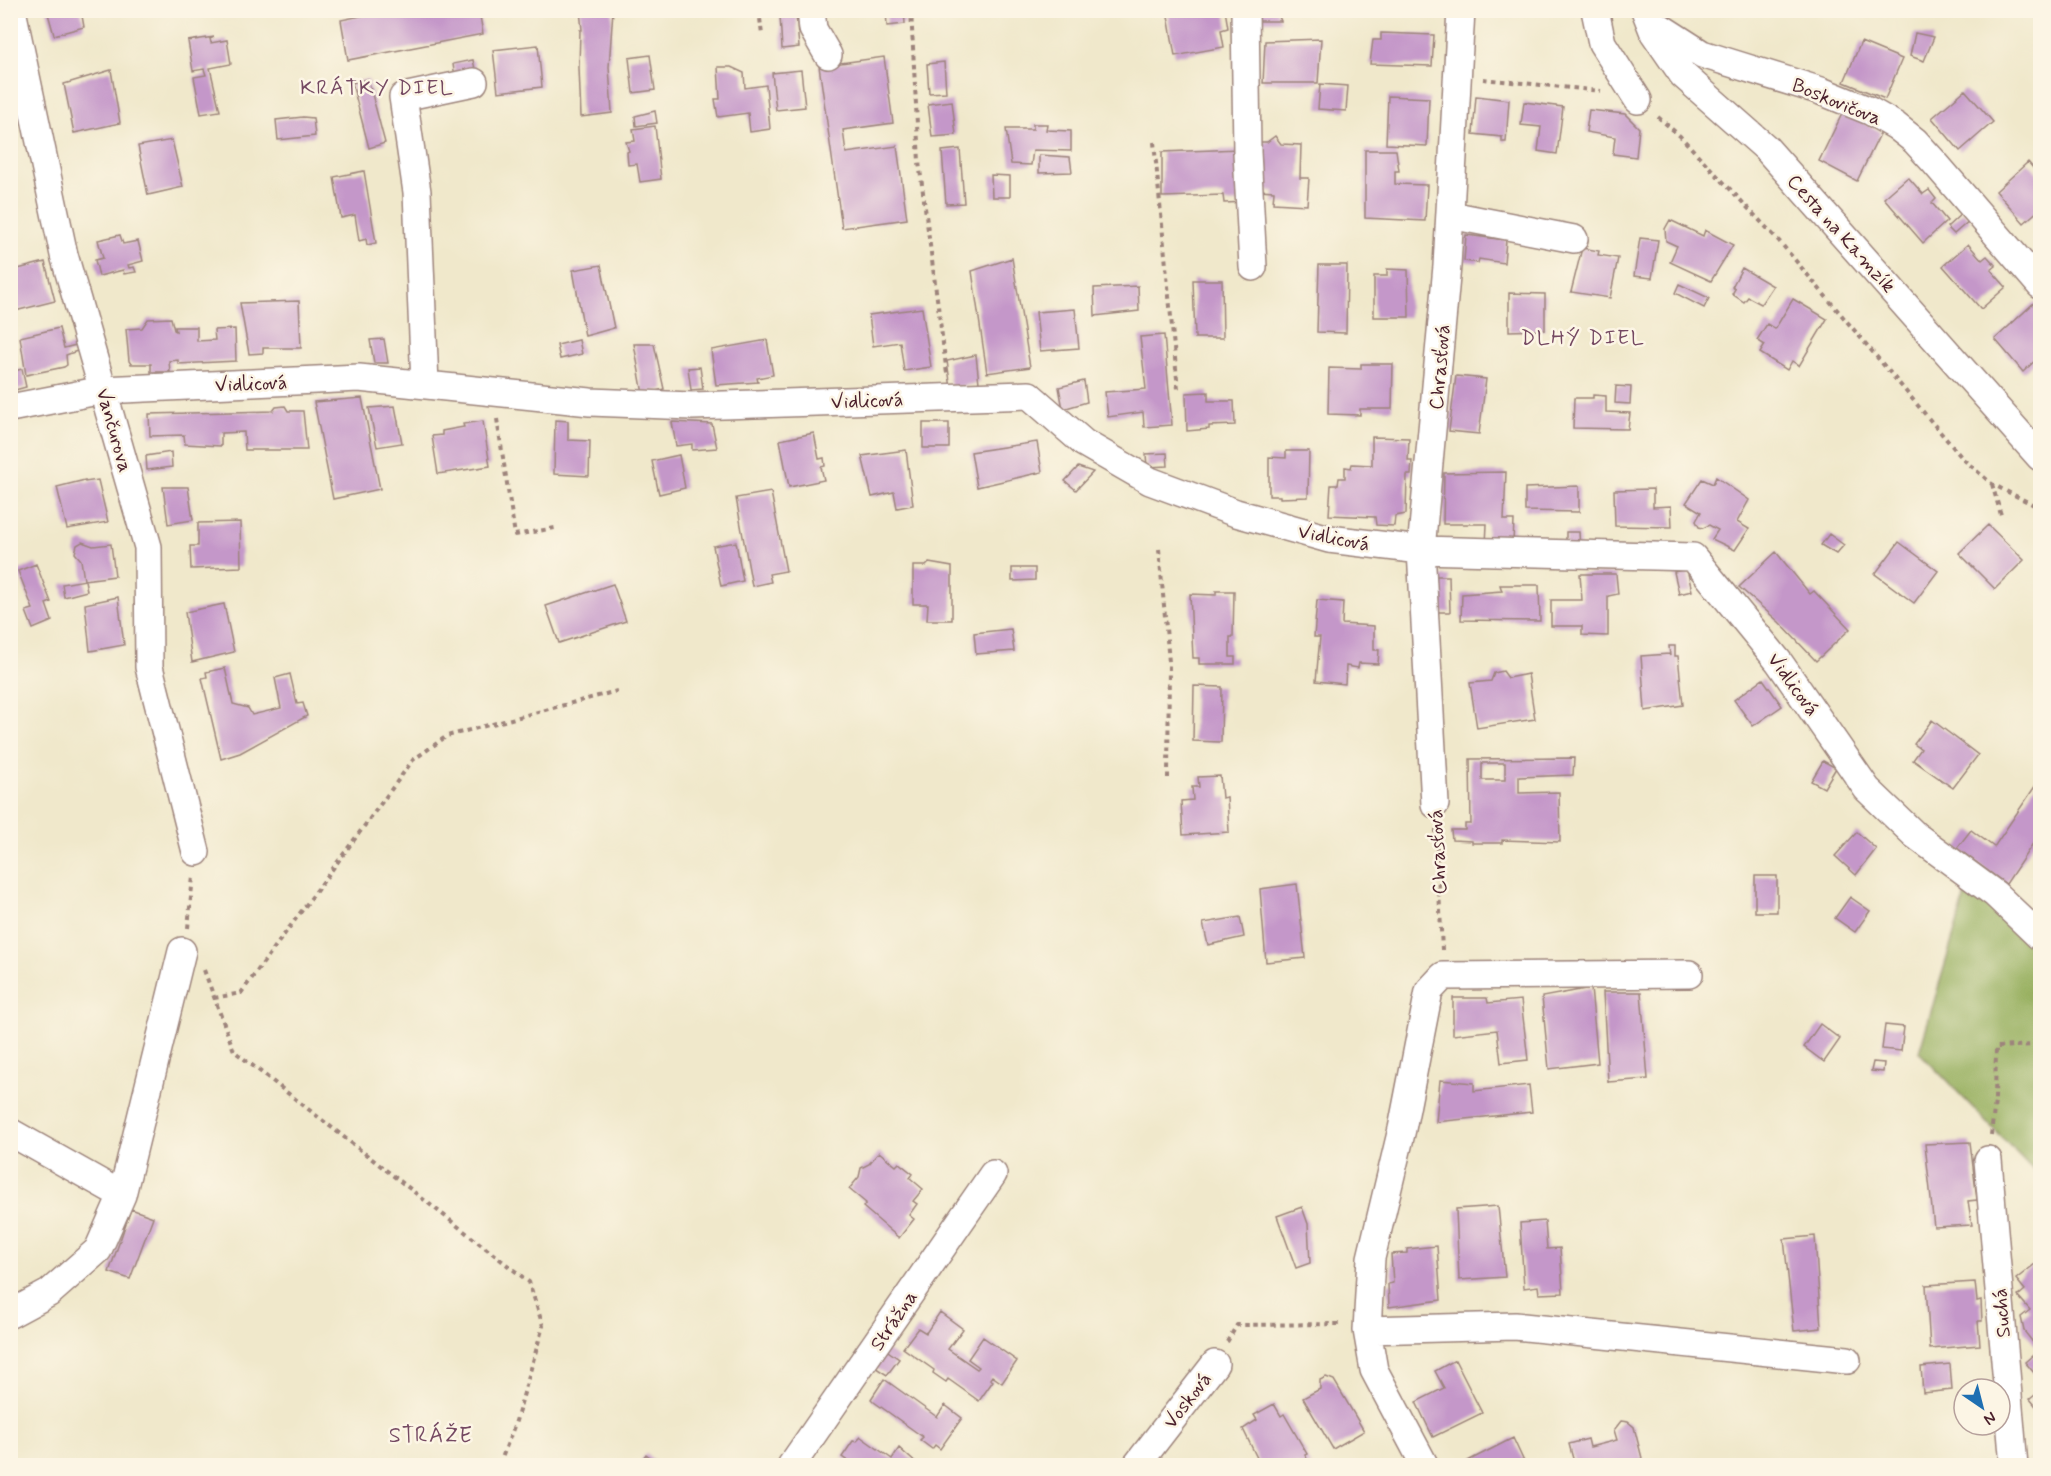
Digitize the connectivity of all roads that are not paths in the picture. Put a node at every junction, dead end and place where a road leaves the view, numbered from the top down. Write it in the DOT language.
graph roads {
  1 [pos="12,10"];
  2 [pos="811,10"];
  3 [pos="1245,10"];
  4 [pos="1461,10"];
  5 [pos="1595,10"];
  6 [pos="1647,15"];
  7 [pos="828,55"];
  8 [pos="474,82"];
  9 [pos="1638,100"];
  10 [pos="1450,215"];
  11 [pos="1574,239"];
  12 [pos="1253,267"];
  13 [pos="2040,285"];
  14 [pos="425,384"];
  15 [pos="103,390"];
  16 [pos="10,408"];
  17 [pos="2040,457"];
  18 [pos="1421,550"];
  19 [pos="1435,804"];
  20 [pos="196,852"];
  21 [pos="2040,938"];
  22 [pos="192,946"];
  23 [pos="1689,974"];
  24 [pos="10,1132"];
  25 [pos="1988,1160"];
  26 [pos="993,1174"];
  27 [pos="122,1194"];
  28 [pos="10,1314"];
  29 [pos="1367,1330"];
  30 [pos="1847,1360"];
  31 [pos="1215,1364"];
  32 [pos="791,1466"];
  33 [pos="1136,1466"];
  34 [pos="1425,1466"];
  35 [pos="2013,1466"];
  1 -- 15 [label="street, Vančurova"];
  2 -- 7 [label="street"];
  3 -- 12 [label="street"];
  4 -- 10 [label="street, Chrasťová"];
  5 -- 9 [label="street"];
  6 -- 13 [label="street, Boskovičova"];
  6 -- 17 [label="street, Cesta na Kamzík"];
  8 -- 14 [label="street"];
  10 -- 11 [label="street"];
  10 -- 18 [label="street, Chrasťová"];
  14 -- 15 [label="street, Vidlicová"];
  14 -- 18 [label="street, Vidlicová"];
  15 -- 16 [label="street, Vidlicová"];
  15 -- 20 [label="street, Vančurova"];
  18 -- 19 [label="street, Chrasťová"];
  18 -- 21 [label="street, Vidlicová"];
  22 -- 27 [label="street"];
  23 -- 29 [label="street"];
  24 -- 27 [label="street"];
  25 -- 35 [label="street, Suchá"];
  26 -- 32 [label="street, Strážna"];
  27 -- 28 [label="street"];
  29 -- 30 [label="street"];
  29 -- 34 [label="street"];
  31 -- 33 [label="street, Vosková"];
}
